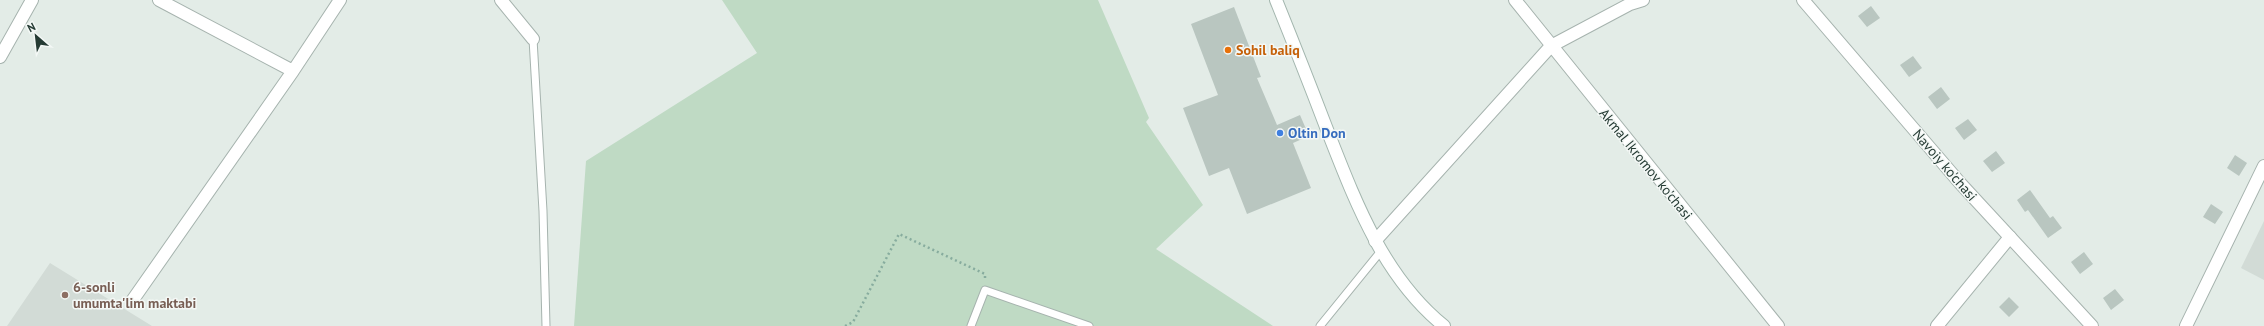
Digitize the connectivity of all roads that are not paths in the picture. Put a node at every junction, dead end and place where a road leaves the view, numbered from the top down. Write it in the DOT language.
graph roads {
  1 [pos="32,0"];
  2 [pos="159,0"];
  3 [pos="340,0"];
  4 [pos="500,0"];
  5 [pos="1276,0"];
  6 [pos="1515,0"];
  7 [pos="1643,0"];
  8 [pos="1803,0"];
  9 [pos="533,39"];
  10 [pos="1551,46"];
  11 [pos="0,57"];
  12 [pos="293,71"];
  13 [pos="2264,166"];
  14 [pos="2010,237"];
  15 [pos="1378,246"];
  16 [pos="132,301"];
  17 [pos="546,326"];
  18 [pos="971,326"];
  19 [pos="1089,326"];
  20 [pos="1320,326"];
  21 [pos="1444,326"];
  22 [pos="1778,326"];
  23 [pos="1938,326"];
  24 [pos="2092,326"];
  25 [pos="2186,326"];
  1 -- 11 [label="street"];
  2 -- 12 [label="street"];
  3 -- 12 [label="street"];
  4 -- 9 [label="street"];
  5 -- 15 [label="street"];
  6 -- 10 [label="street, Akmal Ikromov ko'chasi"];
  7 -- 10 [label="street"];
  8 -- 14 [label="street, Navoiy ko'chasi"];
  9 -- 17 [label="lane"];
  10 -- 15 [label="street"];
  10 -- 22 [label="street, Akmal Ikromov ko'chasi"];
  12 -- 16 [label="street"];
  13 -- 25 [label="street"];
  14 -- 23 [label="street"];
  14 -- 24 [label="street, Navoiy ko'chasi"];
  15 -- 20 [label="lane"];
  15 -- 21 [label="street"];
  18 -- 19 [label="lane"];
}
